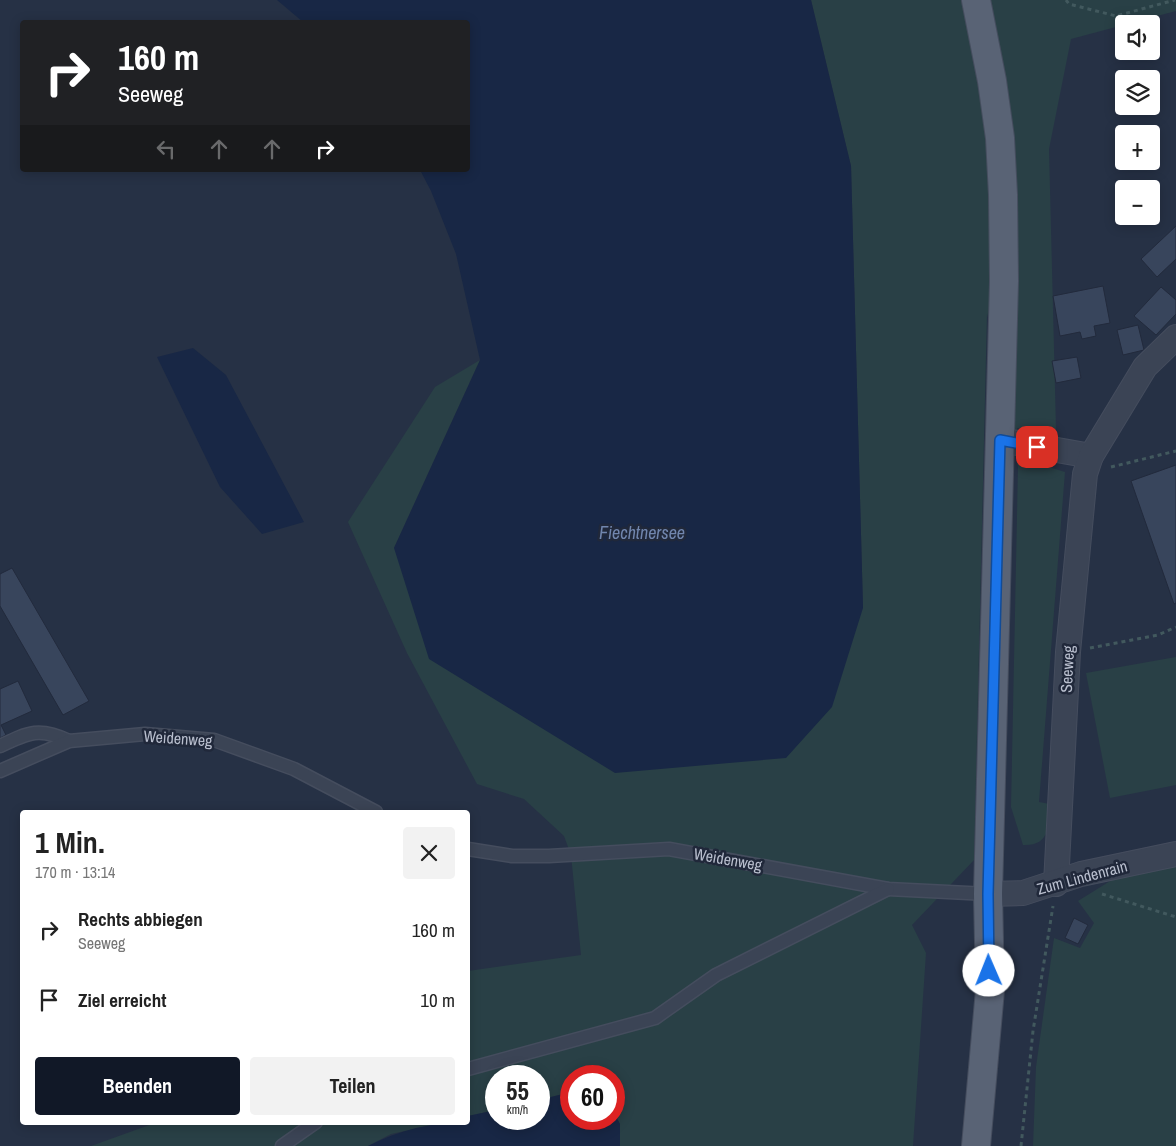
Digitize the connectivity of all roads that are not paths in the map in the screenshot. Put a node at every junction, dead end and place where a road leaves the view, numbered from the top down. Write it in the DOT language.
graph roads {
  1 [pos="976,0"];
  2 [pos="1176,337"];
  3 [pos="1000,440"];
  4 [pos="1088,465"];
  5 [pos="69,741"];
  6 [pos="0,746"];
  7 [pos="0,771"];
  8 [pos="372,810"];
  9 [pos="470,849"];
  10 [pos="1176,854"];
  11 [pos="1056,884"];
  12 [pos="888,889"];
  13 [pos="988,894"];
  14 [pos="470,1068"];
  15 [pos="312,1125"];
  16 [pos="282,1146"];
  17 [pos="976,1146"];
  1 -- 3 [label="main road"];
  2 -- 4 [label="street, Seeweg"];
  3 -- 4 [label="street"];
  3 -- 13 [label="main road"];
  4 -- 11 [label="street, Seeweg"];
  5 -- 6 [label="lane"];
  5 -- 7 [label="lane, Weidenweg"];
  5 -- 8 [label="lane, Weidenweg"];
  9 -- 12 [label="lane, Weidenweg"];
  10 -- 11 [label="street, Zum Lindenrain"];
  11 -- 13 [label="street, Zum Lindenrain"];
  12 -- 13 [label="lane, Weidenweg"];
  12 -- 14 [label="lane"];
  13 -- 17 [label="main road"];
  15 -- 16 [label="lane"];
}
